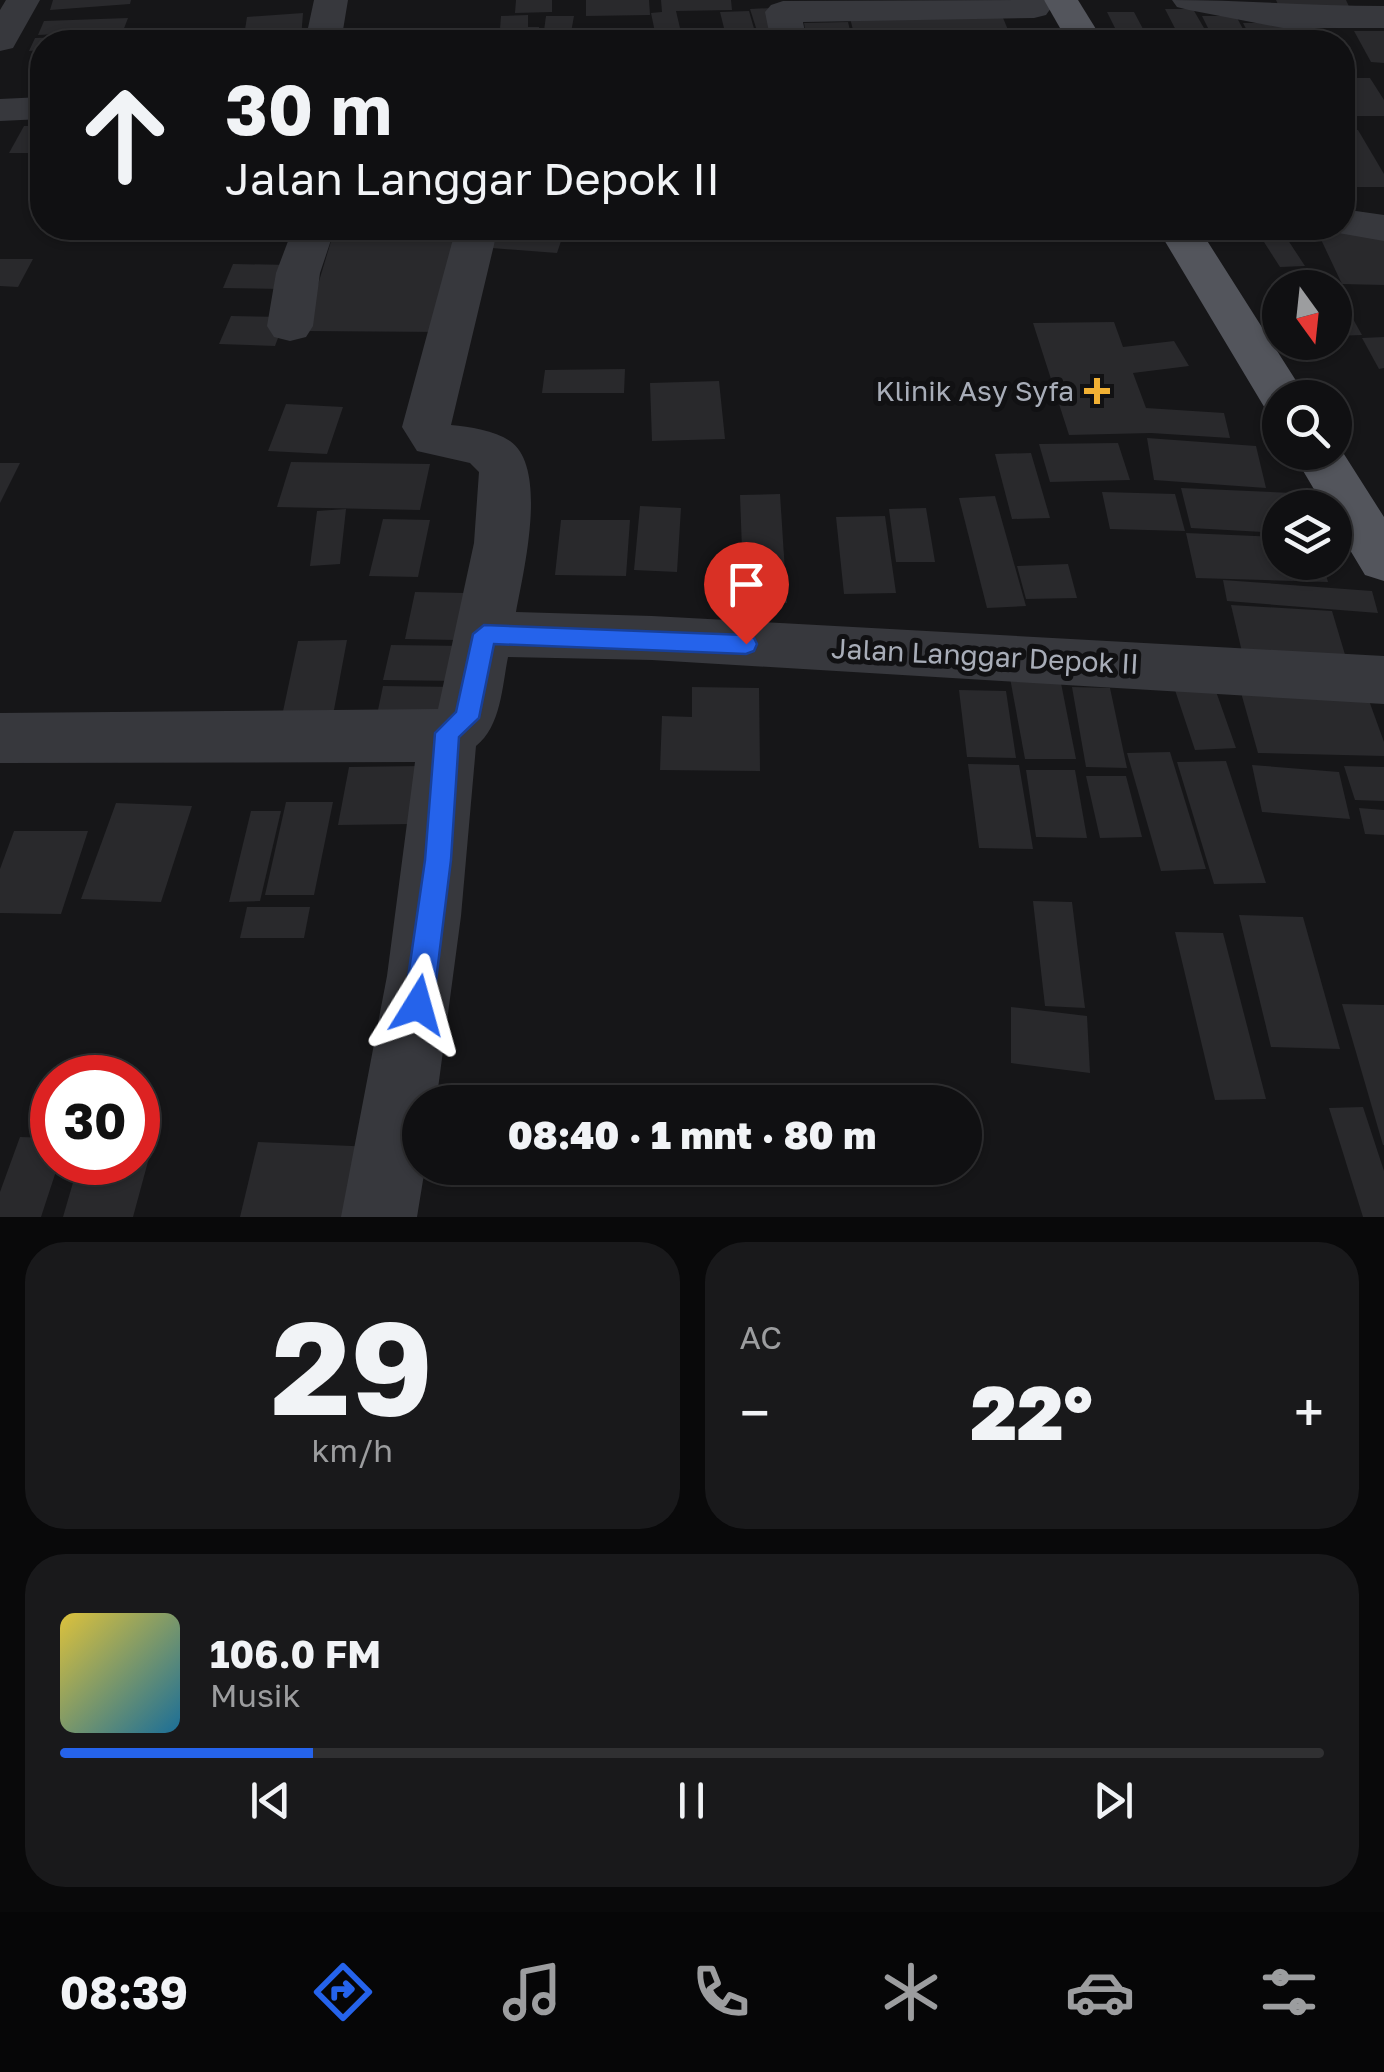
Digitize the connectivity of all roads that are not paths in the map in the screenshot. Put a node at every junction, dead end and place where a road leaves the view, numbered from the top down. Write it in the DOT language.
graph roads {
  1 [pos="23,0"];
  2 [pos="331,0"];
  3 [pos="1189,0"];
  4 [pos="827,5"];
  5 [pos="1025,5"];
  6 [pos="1384,16"];
  7 [pos="325,30"];
  8 [pos="787,30"];
  9 [pos="1045,30"];
  10 [pos="1066,30"];
  11 [pos="0,40"];
  12 [pos="30,109"];
  13 [pos="0,110"];
  14 [pos="1355,224"];
  15 [pos="1384,228"];
  16 [pos="310,240"];
  17 [pos="474,240"];
  18 [pos="1185,240"];
  19 [pos="1224,240"];
  20 [pos="1262,301"];
  21 [pos="290,326"];
  22 [pos="1272,380"];
  23 [pos="1352,446"];
  24 [pos="1328,470"];
  25 [pos="1384,498"];
  26 [pos="1384,562"];
  27 [pos="484,634"];
  28 [pos="1384,680"];
  29 [pos="448,733"];
  30 [pos="0,738"];
  31 [pos="379,1217"];
  1 -- 11 [label="street"];
  2 -- 7 [label="street"];
  3 -- 6 [label="street"];
  4 -- 5 [label="street"];
  4 -- 8 [label="street"];
  5 -- 9 [label="main road"];
  5 -- 10 [label="main road"];
  12 -- 13 [label="street"];
  14 -- 15 [label="street"];
  16 -- 21 [label="street"];
  17 -- 27 [label="street"];
  18 -- 22 [label="main road"];
  19 -- 20 [label="main road"];
  23 -- 25 [label="main road"];
  24 -- 26 [label="main road"];
  27 -- 28 [label="street, Jalan Langgar Depok II"];
  27 -- 29 [label="street"];
  29 -- 30 [label="street"];
  29 -- 31 [label="street"];
}
